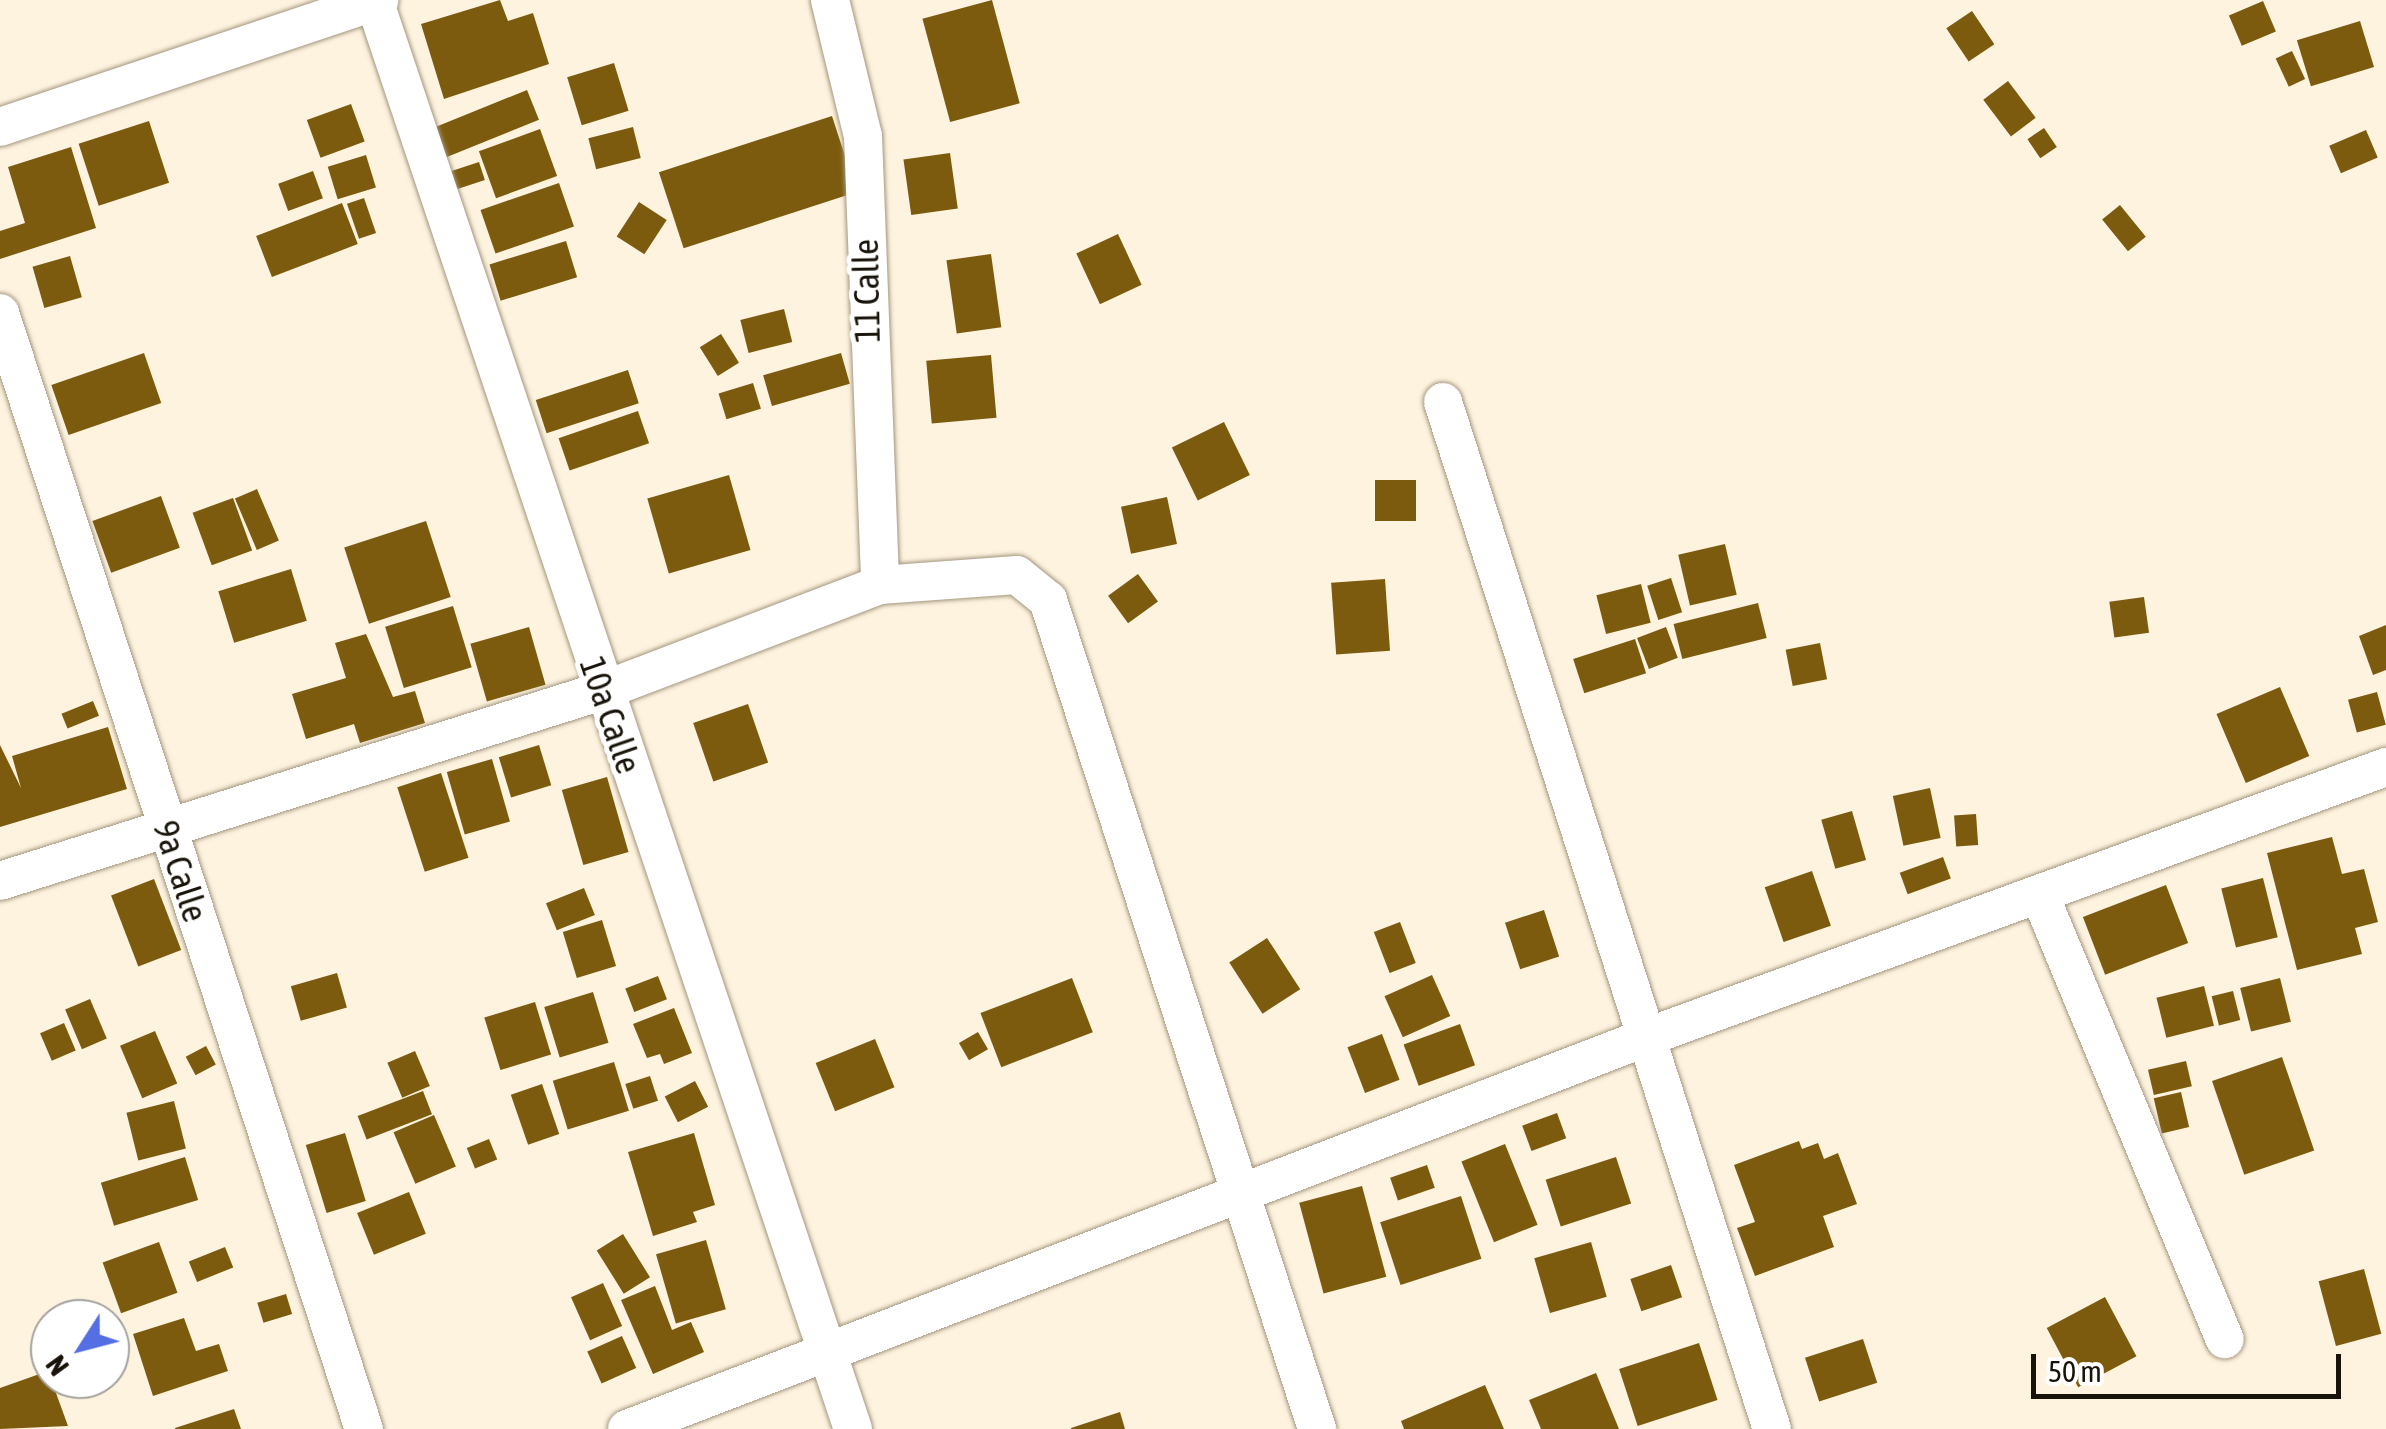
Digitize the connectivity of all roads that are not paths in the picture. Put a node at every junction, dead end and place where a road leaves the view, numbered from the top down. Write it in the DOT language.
graph roads {
  1 [pos="376,0"];
  2 [pos="830,0"];
  3 [pos="0,127"];
  4 [pos="0,312"];
  5 [pos="1443,402"];
  6 [pos="880,585"];
  7 [pos="602,692"];
  8 [pos="2386,767"];
  9 [pos="167,827"];
  10 [pos="0,881"];
  11 [pos="2041,898"];
  12 [pos="1646,1037"];
  13 [pos="1241,1193"];
  14 [pos="2225,1339"];
  15 [pos="829,1350"];
  16 [pos="364,1429"];
  17 [pos="627,1429"];
  18 [pos="853,1429"];
  19 [pos="1317,1429"];
  20 [pos="1772,1429"];
  1 -- 3 [label="street"];
  1 -- 7 [label="street, 10a Calle"];
  2 -- 6 [label="street, 11 Calle"];
  4 -- 9 [label="street, 9a Calle"];
  5 -- 12 [label="street"];
  6 -- 7 [label="street"];
  6 -- 13 [label="street"];
  7 -- 9 [label="street"];
  7 -- 15 [label="street, 10a Calle"];
  8 -- 11 [label="street"];
  9 -- 10 [label="street"];
  9 -- 16 [label="street, 9a Calle"];
  11 -- 12 [label="street"];
  11 -- 14 [label="street"];
  12 -- 13 [label="street"];
  12 -- 20 [label="street"];
  13 -- 15 [label="street"];
  13 -- 19 [label="street"];
  15 -- 17 [label="street"];
  15 -- 18 [label="street, 10a Calle"];
}
